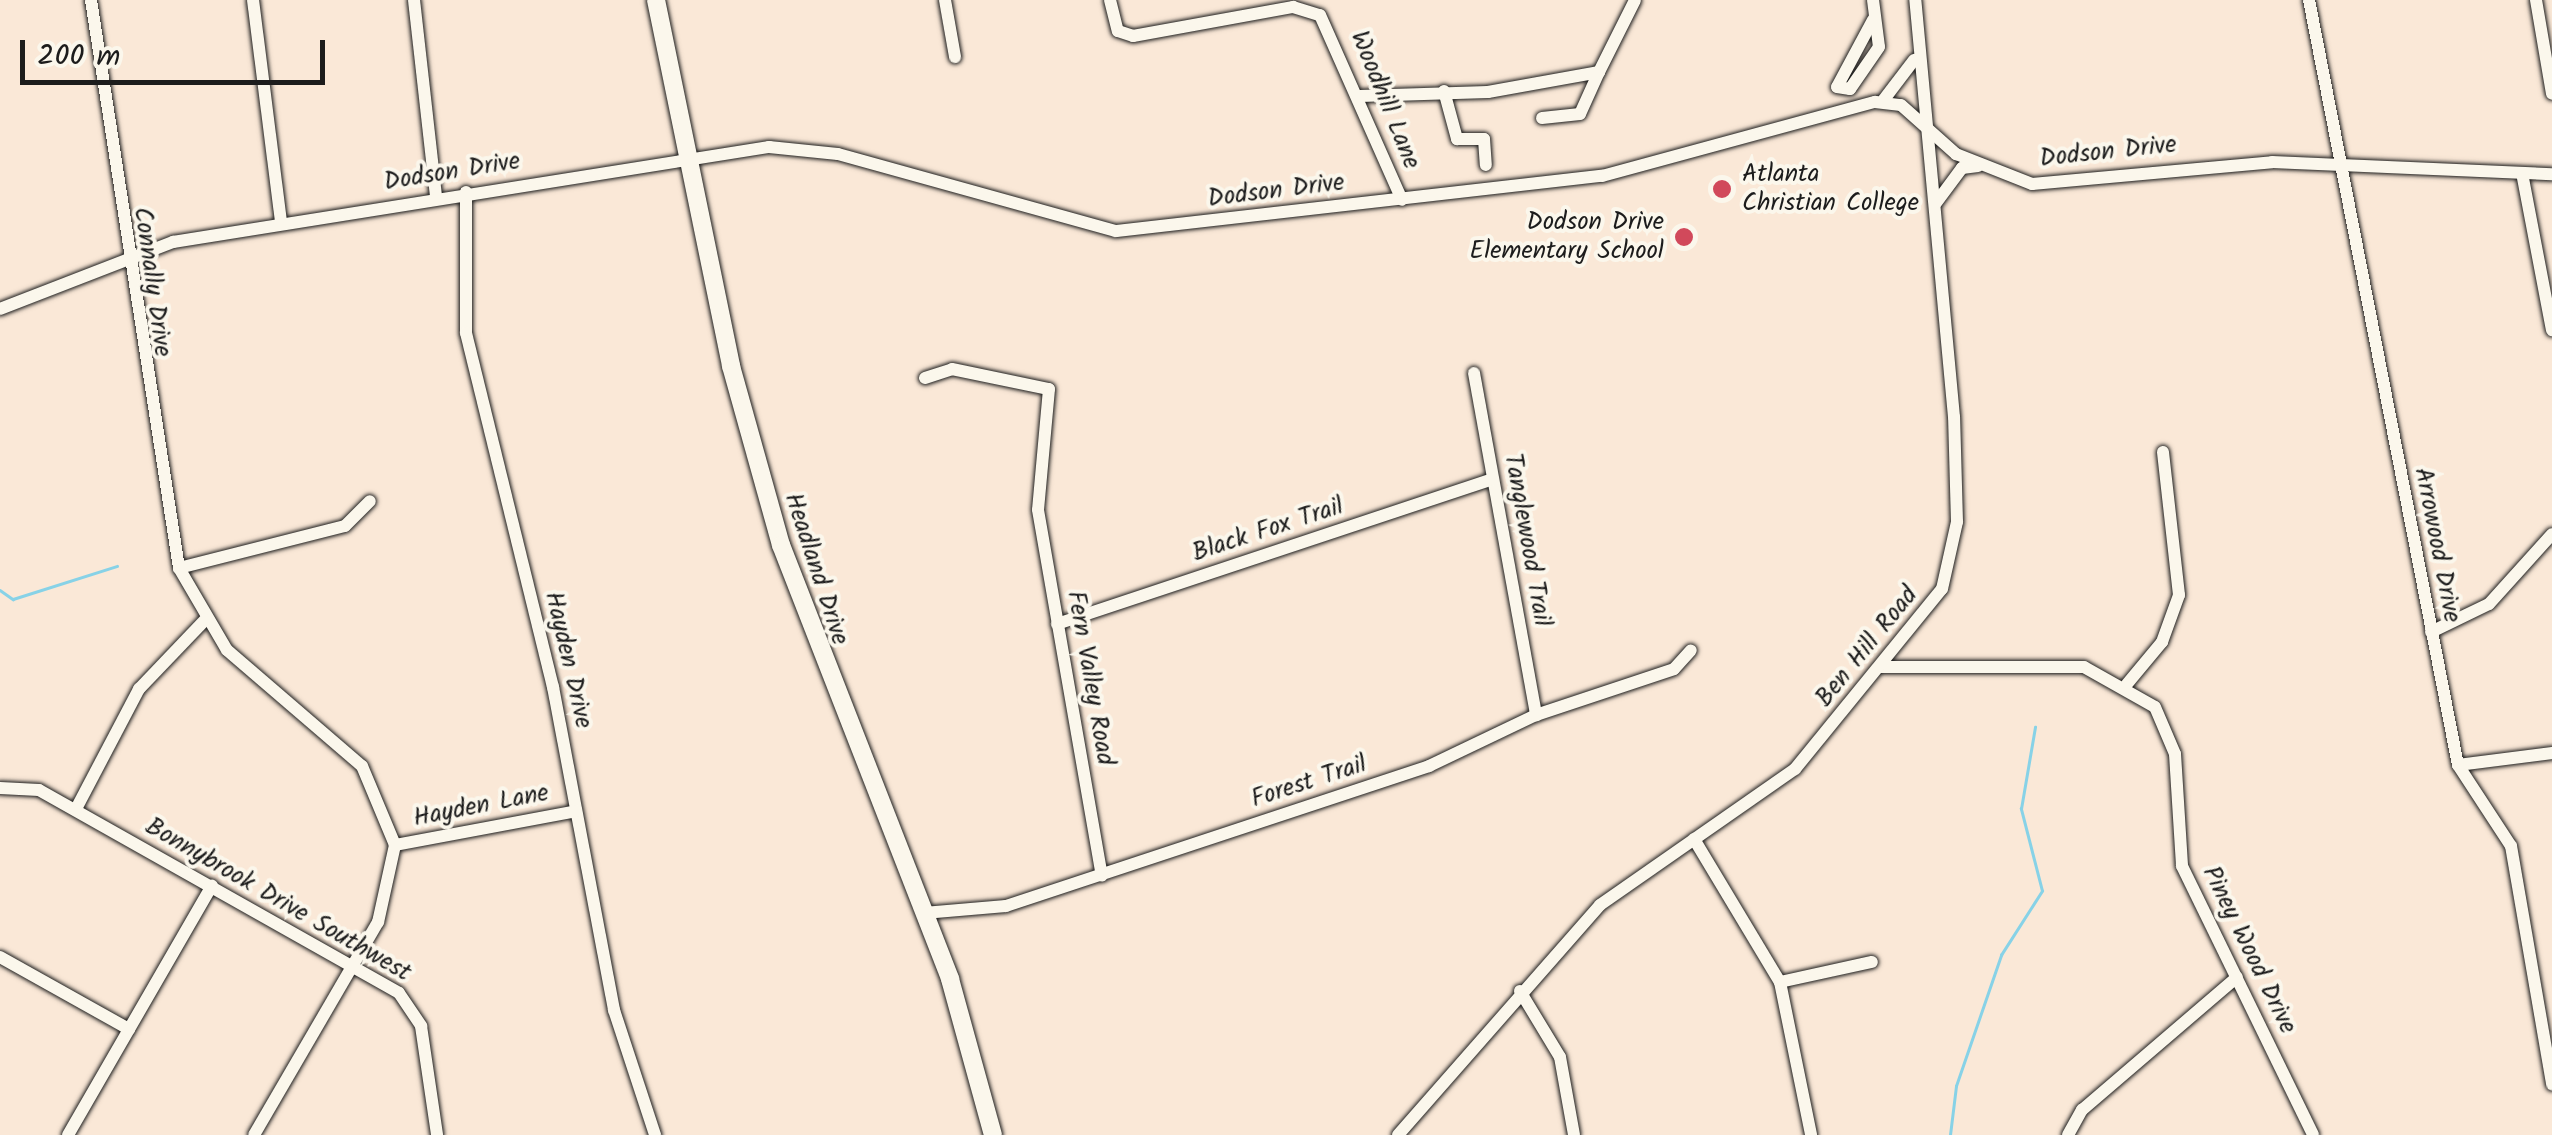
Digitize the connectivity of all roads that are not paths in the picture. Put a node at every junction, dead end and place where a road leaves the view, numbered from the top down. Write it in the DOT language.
graph roads {
  1 [pos="91,0"];
  2 [pos="252,0"];
  3 [pos="414,0"];
  4 [pos="656,0"];
  5 [pos="945,0"];
  6 [pos="1110,0"];
  7 [pos="1635,0"];
  8 [pos="1873,0"];
  9 [pos="1915,0"];
  10 [pos="2309,0"];
  11 [pos="2536,0"];
  12 [pos="1276,5"];
  13 [pos="1873,20"];
  14 [pos="1916,53"];
  15 [pos="955,56"];
  16 [pos="1599,72"];
  17 [pos="1444,91"];
  18 [pos="2552,94"];
  19 [pos="1360,96"];
  20 [pos="1880,103"];
  21 [pos="1542,118"];
  22 [pos="1928,131"];
  23 [pos="687,159"];
  24 [pos="2340,165"];
  25 [pos="1486,166"];
  26 [pos="1978,166"];
  27 [pos="2522,172"];
  28 [pos="2552,174"];
  29 [pos="466,192"];
  30 [pos="436,197"];
  31 [pos="1402,200"];
  32 [pos="1935,205"];
  33 [pos="281,224"];
  34 [pos="124,256"];
  35 [pos="0,310"];
  36 [pos="2552,330"];
  37 [pos="1474,373"];
  38 [pos="925,378"];
  39 [pos="2163,452"];
  40 [pos="1493,479"];
  41 [pos="370,501"];
  42 [pos="2552,534"];
  43 [pos="179,568"];
  44 [pos="206,620"];
  45 [pos="1057,624"];
  46 [pos="2432,632"];
  47 [pos="1691,650"];
  48 [pos="1881,667"];
  49 [pos="2127,684"];
  50 [pos="1536,715"];
  51 [pos="2552,752"];
  52 [pos="2458,765"];
  53 [pos="0,788"];
  54 [pos="76,809"];
  55 [pos="576,811"];
  56 [pos="1694,839"];
  57 [pos="394,845"];
  58 [pos="1102,875"];
  59 [pos="212,886"];
  60 [pos="924,914"];
  61 [pos="0,957"];
  62 [pos="1872,962"];
  63 [pos="353,965"];
  64 [pos="2237,977"];
  65 [pos="1780,982"];
  66 [pos="1520,991"];
  67 [pos="129,1028"];
  68 [pos="2552,1084"];
  69 [pos="68,1135"];
  70 [pos="254,1135"];
  71 [pos="437,1135"];
  72 [pos="655,1135"];
  73 [pos="993,1135"];
  74 [pos="1398,1135"];
  75 [pos="1574,1135"];
  76 [pos="1810,1135"];
  77 [pos="2068,1135"];
  78 [pos="2313,1135"];
  1 -- 34 [label="street, Connally Drive"];
  2 -- 33 [label="street"];
  3 -- 30 [label="street"];
  4 -- 23 [label="main road, Headland Drive"];
  5 -- 15 [label="street"];
  6 -- 12 [label="street"];
  7 -- 16 [label="street"];
  8 -- 13 [label="street"];
  9 -- 14 [label="street, Ben Hill Road"];
  10 -- 24 [label="street, Arrowood Drive"];
  11 -- 18 [label="street"];
  12 -- 19 [label="street, Woodhill Lane"];
  13 -- 13 [label="street"];
  14 -- 20 [label="street"];
  14 -- 22 [label="street, Ben Hill Road"];
  16 -- 17 [label="street"];
  16 -- 21 [label="street"];
  17 -- 19 [label="street"];
  17 -- 25 [label="street"];
  19 -- 31 [label="street, Woodhill Lane"];
  20 -- 22 [label="street, Dodson Drive"];
  20 -- 31 [label="street, Dodson Drive"];
  22 -- 26 [label="street, Dodson Drive"];
  22 -- 32 [label="street, Ben Hill Road"];
  23 -- 29 [label="street, Dodson Drive"];
  23 -- 31 [label="street, Dodson Drive"];
  23 -- 60 [label="main road, Headland Drive"];
  24 -- 26 [label="street, Dodson Drive"];
  24 -- 27 [label="street, Dodson Drive"];
  24 -- 46 [label="street, Arrowood Drive"];
  26 -- 32 [label="street"];
  27 -- 28 [label="street, Dodson Drive"];
  27 -- 36 [label="street"];
  29 -- 30 [label="street, Dodson Drive"];
  29 -- 55 [label="street, Hayden Drive"];
  30 -- 33 [label="street, Dodson Drive"];
  32 -- 48 [label="street, Ben Hill Road"];
  33 -- 34 [label="street, Dodson Drive"];
  34 -- 35 [label="street, Dodson Drive"];
  34 -- 43 [label="street, Connally Drive"];
  37 -- 40 [label="street, Tanglewood Trail"];
  38 -- 45 [label="street, Fern Valley Road"];
  39 -- 49 [label="street"];
  40 -- 45 [label="street, Black Fox Trail"];
  40 -- 50 [label="street, Tanglewood Trail"];
  41 -- 43 [label="street"];
  42 -- 46 [label="street"];
  43 -- 44 [label="street, Connally Drive"];
  44 -- 54 [label="street"];
  44 -- 57 [label="street, Connally Drive"];
  45 -- 58 [label="street, Fern Valley Road"];
  46 -- 52 [label="street, Arrowood Drive"];
  47 -- 50 [label="street, Forest Trail"];
  48 -- 49 [label="street, Piney Wood Drive"];
  48 -- 56 [label="street, Ben Hill Road"];
  49 -- 64 [label="street, Piney Wood Drive"];
  50 -- 58 [label="street, Forest Trail"];
  51 -- 52 [label="street"];
  52 -- 68 [label="street, Arrowood Drive"];
  53 -- 54 [label="street, Bonnybrook Drive Southwest"];
  54 -- 59 [label="street, Bonnybrook Drive Southwest"];
  55 -- 57 [label="street, Hayden Lane"];
  55 -- 72 [label="street, Hayden Drive"];
  56 -- 65 [label="street"];
  56 -- 66 [label="street, Ben Hill Road"];
  57 -- 63 [label="street"];
  58 -- 60 [label="street, Forest Trail"];
  59 -- 63 [label="street, Bonnybrook Drive Southwest"];
  59 -- 67 [label="street"];
  60 -- 73 [label="main road, Headland Drive"];
  61 -- 67 [label="street"];
  62 -- 65 [label="street"];
  63 -- 70 [label="street"];
  63 -- 71 [label="street, Bonnybrook Drive Southwest"];
  64 -- 77 [label="street"];
  64 -- 78 [label="street, Piney Wood Drive"];
  65 -- 76 [label="street"];
  66 -- 74 [label="street, Ben Hill Road"];
  66 -- 75 [label="street"];
  67 -- 69 [label="street"];
}
